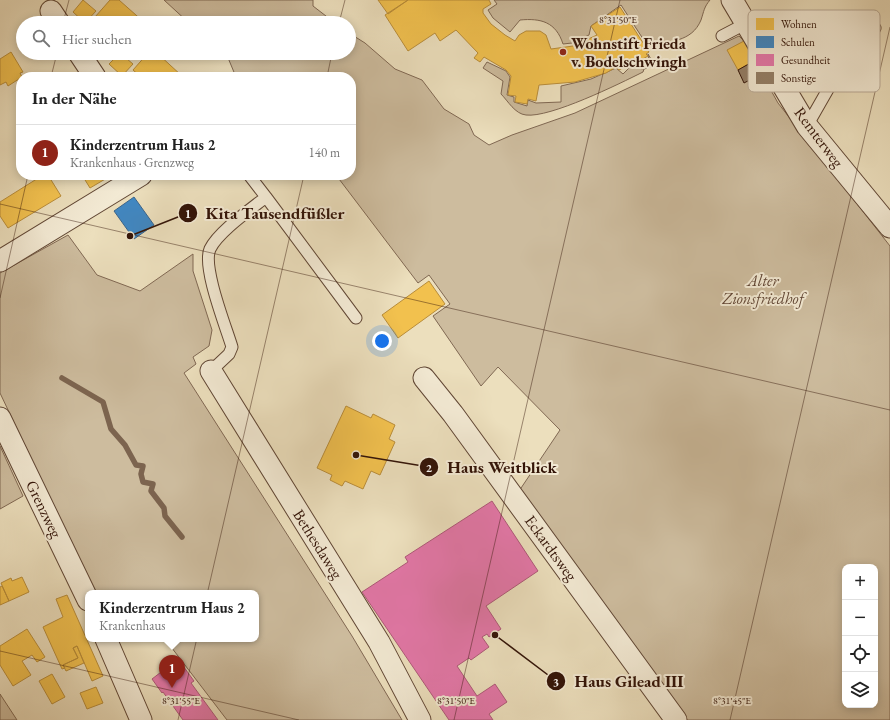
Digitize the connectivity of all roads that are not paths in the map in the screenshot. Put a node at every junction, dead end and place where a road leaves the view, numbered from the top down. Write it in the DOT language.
graph roads {
  1 [pos="732,0"];
  2 [pos="745,24"];
  3 [pos="748,29"];
  4 [pos="722,36"];
  5 [pos="84,60"];
  6 [pos="92,72"];
  7 [pos="786,92"];
  8 [pos="826,92"];
  9 [pos="807,126"];
  10 [pos="133,180"];
  11 [pos="253,180"];
  12 [pos="266,197"];
  13 [pos="890,227"];
  14 [pos="0,261"];
  15 [pos="356,318"];
  16 [pos="211,372"];
  17 [pos="424,378"];
  18 [pos="0,418"];
  19 [pos="85,594"];
  20 [pos="107,642"];
  21 [pos="141,720"];
  22 [pos="420,720"];
  23 [pos="676,720"];
  1 -- 2 [label="street, Remterweg"];
  2 -- 3 [label="street, Remterweg"];
  2 -- 4 [label="lane"];
  5 -- 6 [label="street"];
  7 -- 9 [label="street, Remterweg"];
  8 -- 9 [label="lane"];
  9 -- 13 [label="street, Remterweg"];
  10 -- 14 [label="street"];
  11 -- 12 [label="lane"];
  12 -- 15 [label="lane"];
  12 -- 16 [label="lane"];
  16 -- 22 [label="street, Bethesdaweg"];
  17 -- 23 [label="street, Eckardtsweg"];
  18 -- 19 [label="street, Grenzweg"];
  20 -- 21 [label="street"];
}
